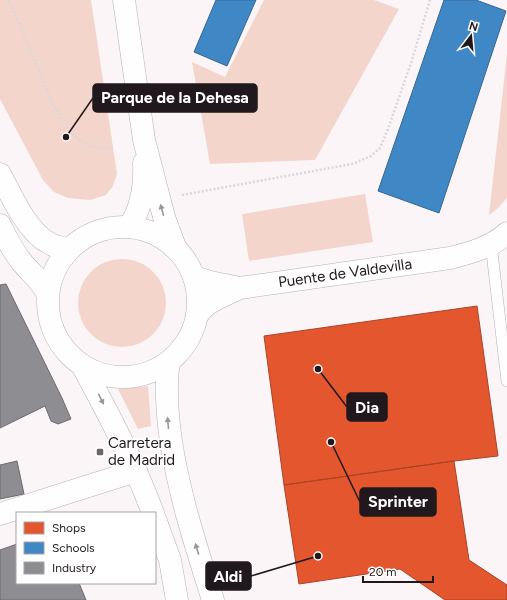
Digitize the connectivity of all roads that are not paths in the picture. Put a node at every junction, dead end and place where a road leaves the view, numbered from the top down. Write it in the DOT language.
graph roads {
  1 [pos="124,0"];
  2 [pos="144,140"];
  3 [pos="0,174"];
  4 [pos="0,199"];
  5 [pos="0,225"];
  6 [pos="129,227"];
  7 [pos="0,236"];
  8 [pos="499,238"];
  9 [pos="60,246"];
  10 [pos="175,247"];
  11 [pos="18,257"];
  12 [pos="194,277"];
  13 [pos="240,288"];
  14 [pos="48,296"];
  15 [pos="197,315"];
  16 [pos="170,361"];
  17 [pos="82,364"];
  18 [pos="507,381"];
  19 [pos="136,471"];
  20 [pos="153,512"];
  21 [pos="0,514"];
  22 [pos="156,522"];
  23 [pos="170,560"];
  24 [pos="177,600"];
  25 [pos="183,600"];
  26 [pos="213,600"];
  1 -- 2 [label="main road"];
  2 -- 6 [label="main road"];
  10 -- 2 [label="main road, one-way"];
  3 -- 9 [label="main road"];
  4 -- 9 [label="main road"];
  5 -- 11 [label="main road"];
  6 -- 9 [label="main road"];
  6 -- 10 [label="main road"];
  7 -- 11 [label="main road"];
  8 -- 13 [label="main road, Puente de Valdevilla"];
  8 -- 18 [label="lane"];
  9 -- 14 [label="main road"];
  10 -- 12 [label="main road"];
  11 -- 14 [label="main road"];
  12 -- 13 [label="main road"];
  12 -- 15 [label="main road"];
  13 -- 15 [label="main road"];
  14 -- 17 [label="main road"];
  15 -- 16 [label="main road"];
  16 -- 17 [label="main road"];
  26 -- 16 [label="main road, one-way"];
  17 -- 19 [label="main road, one-way"];
  19 -- 20 [label="main road"];
  19 -- 21 [label="main road"];
  22 -- 23 [label="main road"];
  23 -- 24 [label="main road"];
  23 -- 25 [label="main road"];
}
